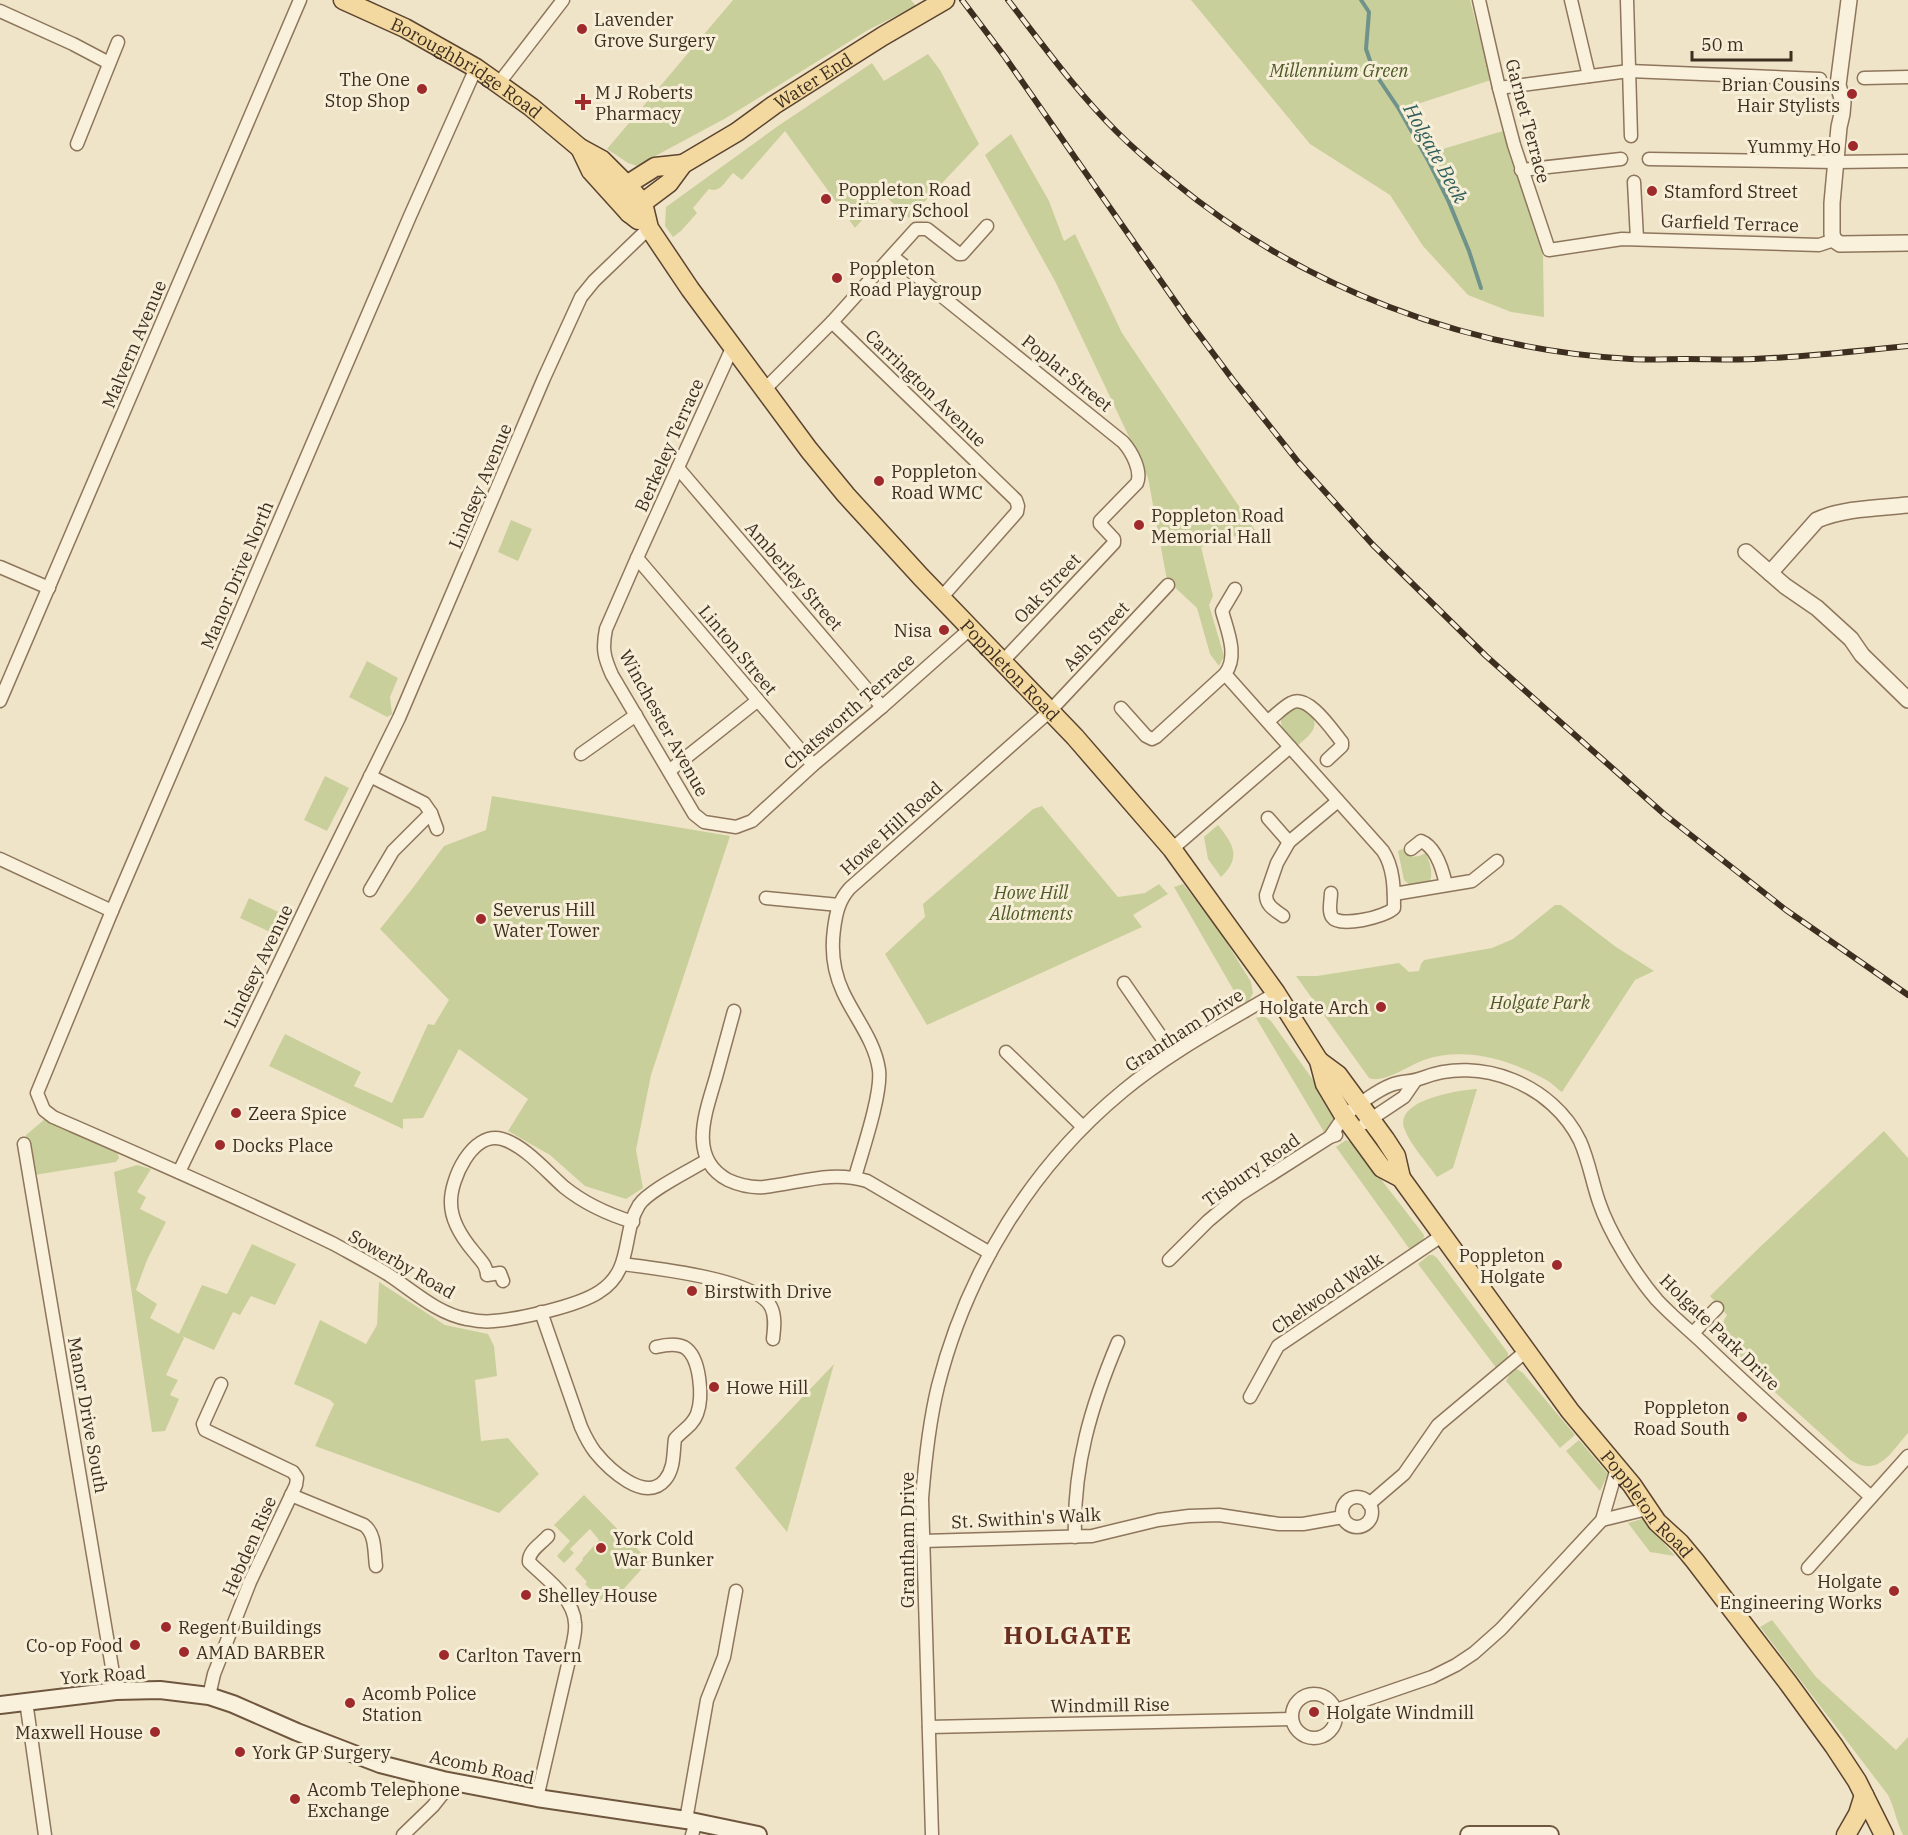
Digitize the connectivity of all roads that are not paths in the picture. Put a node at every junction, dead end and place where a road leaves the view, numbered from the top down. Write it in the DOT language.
graph roads {
  1 [pos="300,0"];
  2 [pos="344,0"];
  3 [pos="563,0"];
  4 [pos="945,0"];
  5 [pos="1479,0"];
  6 [pos="1571,0"];
  7 [pos="1627,0"];
  8 [pos="1850,0"];
  9 [pos="371,5"];
  10 [pos="0,11"];
  11 [pos="118,42"];
  12 [pos="109,63"];
  13 [pos="476,68"];
  14 [pos="1629,71"];
  15 [pos="1589,76"];
  16 [pos="1908,77"];
  17 [pos="1864,78"];
  18 [pos="1820,79"];
  19 [pos="499,84"];
  20 [pos="1499,88"];
  21 [pos="1631,136"];
  22 [pos="77,144"];
  23 [pos="1622,159"];
  24 [pos="1649,159"];
  25 [pos="1908,161"];
  26 [pos="1836,162"];
  27 [pos="683,164"];
  28 [pos="1521,170"];
  29 [pos="1634,182"];
  30 [pos="619,189"];
  31 [pos="636,208"];
  32 [pos="987,226"];
  33 [pos="649,228"];
  34 [pos="1637,239"];
  35 [pos="1834,240"];
  36 [pos="1908,243"];
  37 [pos="1549,250"];
  38 [pos="892,256"];
  39 [pos="690,290"];
  40 [pos="832,322"];
  41 [pos="733,346"];
  42 [pos="765,389"];
  43 [pos="678,468"];
  44 [pos="1908,505"];
  45 [pos="1114,539"];
  46 [pos="1746,552"];
  47 [pos="637,558"];
  48 [pos="0,567"];
  49 [pos="1770,573"];
  50 [pos="1168,585"];
  51 [pos="49,588"];
  52 [pos="1235,589"];
  53 [pos="941,598"];
  54 [pos="971,628"];
  55 [pos="1003,661"];
  56 [pos="1225,674"];
  57 [pos="1908,700"];
  58 [pos="0,701"];
  59 [pos="758,701"];
  60 [pos="882,707"];
  61 [pos="1121,708"];
  62 [pos="1050,711"];
  63 [pos="636,715"];
  64 [pos="1268,722"];
  65 [pos="1290,747"];
  66 [pos="581,754"];
  67 [pos="1327,760"];
  68 [pos="813,765"];
  69 [pos="669,771"];
  70 [pos="370,776"];
  71 [pos="1338,801"];
  72 [pos="430,813"];
  73 [pos="1268,818"];
  74 [pos="752,821"];
  75 [pos="437,830"];
  76 [pos="1289,842"];
  77 [pos="1172,849"];
  78 [pos="1411,849"];
  79 [pos="0,858"];
  80 [pos="1497,861"];
  81 [pos="1446,885"];
  82 [pos="370,890"];
  83 [pos="1331,893"];
  84 [pos="1394,894"];
  85 [pos="766,898"];
  86 [pos="838,905"];
  87 [pos="111,912"];
  88 [pos="1283,916"];
  89 [pos="1124,983"];
  90 [pos="1276,993"];
  91 [pos="734,1011"];
  92 [pos="1006,1052"];
  93 [pos="1173,1054"];
  94 [pos="1319,1061"];
  95 [pos="1415,1081"];
  96 [pos="38,1099"];
  97 [pos="1365,1112"];
  98 [pos="1350,1123"];
  99 [pos="1083,1127"];
  100 [pos="24,1144"];
  101 [pos="707,1160"];
  102 [pos="179,1172"];
  103 [pos="855,1177"];
  104 [pos="1401,1178"];
  105 [pos="633,1222"];
  106 [pos="1443,1235"];
  107 [pos="990,1253"];
  108 [pos="1169,1260"];
  109 [pos="622,1264"];
  110 [pos="503,1281"];
  111 [pos="1717,1308"];
  112 [pos="541,1312"];
  113 [pos="1693,1333"];
  114 [pos="773,1339"];
  115 [pos="1118,1342"];
  116 [pos="656,1347"];
  117 [pos="1525,1352"];
  118 [pos="221,1384"];
  119 [pos="1250,1397"];
  120 [pos="1908,1456"];
  121 [pos="1617,1468"];
  122 [pos="291,1495"];
  123 [pos="1871,1497"];
  124 [pos="1370,1504"];
  125 [pos="1647,1509"];
  126 [pos="1342,1517"];
  127 [pos="1602,1520"];
  128 [pos="548,1536"];
  129 [pos="1075,1537"];
  130 [pos="923,1541"];
  131 [pos="376,1566"];
  132 [pos="1808,1568"];
  133 [pos="735,1591"];
  134 [pos="116,1691"];
  135 [pos="209,1696"];
  136 [pos="26,1701"];
  137 [pos="0,1705"];
  138 [pos="1336,1710"];
  139 [pos="1292,1719"];
  140 [pos="929,1727"];
  141 [pos="452,1782"];
  142 [pos="1864,1795"];
  143 [pos="537,1798"];
  144 [pos="691,1826"];
  145 [pos="45,1835"];
  146 [pos="403,1835"];
  147 [pos="758,1835"];
  148 [pos="932,1835"];
  149 [pos="1469,1835"];
  150 [pos="1550,1835"];
  151 [pos="1846,1835"];
  152 [pos="1884,1835"];
  1 -- 51 [label="street, Malvern Avenue"];
  2 -- 9 [label="main road, Boroughbridge Road"];
  3 -- 19 [label="street"];
  4 -- 27 [label="main road, Water End"];
  5 -- 20 [label="street, Garnet Terrace"];
  6 -- 15 [label="street"];
  7 -- 14 [label="street"];
  8 -- 26 [label="street"];
  9 -- 13 [label="main road, Boroughbridge Road"];
  10 -- 12 [label="street"];
  11 -- 12 [label="street"];
  12 -- 22 [label="street"];
  13 -- 19 [label="main road, Boroughbridge Road"];
  13 -- 87 [label="street, Manor Drive North"];
  14 -- 15 [label="street"];
  14 -- 18 [label="street"];
  14 -- 21 [label="street"];
  15 -- 20 [label="street"];
  16 -- 17 [label="street"];
  19 -- 30 [label="main road, Boroughbridge Road"];
  20 -- 28 [label="street, Garnet Terrace"];
  23 -- 28 [label="street"];
  24 -- 26 [label="street"];
  25 -- 26 [label="street"];
  26 -- 35 [label="street"];
  27 -- 30 [label="main road, Water End"];
  27 -- 31 [label="main road, Water End"];
  28 -- 37 [label="street, Garnet Terrace"];
  29 -- 34 [label="street"];
  30 -- 31 [label="main road, Boroughbridge Road"];
  31 -- 33 [label="main road, Boroughbridge Road"];
  32 -- 38 [label="street"];
  33 -- 39 [label="main road, Boroughbridge Road"];
  33 -- 70 [label="street, Lindsey Avenue"];
  34 -- 35 [label="street, Garfield Terrace"];
  34 -- 37 [label="street, Garfield Terrace"];
  35 -- 36 [label="street, Garfield Terrace"];
  38 -- 40 [label="street"];
  38 -- 45 [label="street, Poplar Street"];
  39 -- 41 [label="main road, Poppleton Road"];
  40 -- 42 [label="street"];
  40 -- 53 [label="street, Carrington Avenue"];
  41 -- 42 [label="main road, Poppleton Road"];
  41 -- 43 [label="street, Berkeley Terrace"];
  42 -- 53 [label="main road, Poppleton Road"];
  43 -- 47 [label="street, Berkeley Terrace"];
  43 -- 60 [label="street, Amberley Street"];
  44 -- 49 [label="street"];
  45 -- 55 [label="street, Oak Street"];
  46 -- 49 [label="street"];
  47 -- 59 [label="street, Linton Street"];
  47 -- 63 [label="street, Winchester Avenue"];
  48 -- 51 [label="street"];
  49 -- 57 [label="street"];
  50 -- 62 [label="street, Ash Street"];
  51 -- 58 [label="street, Malvern Avenue"];
  52 -- 56 [label="street"];
  53 -- 54 [label="main road, Poppleton Road"];
  54 -- 55 [label="main road, Poppleton Road"];
  54 -- 60 [label="street, Chatsworth Terrace"];
  55 -- 62 [label="main road, Poppleton Road"];
  56 -- 61 [label="street"];
  56 -- 64 [label="street"];
  59 -- 68 [label="street, Linton Street"];
  59 -- 69 [label="street"];
  60 -- 68 [label="street, Chatsworth Terrace"];
  62 -- 77 [label="main road, Poppleton Road"];
  62 -- 86 [label="street, Howe Hill Road"];
  63 -- 66 [label="street"];
  63 -- 69 [label="street, Winchester Avenue"];
  64 -- 65 [label="street"];
  64 -- 67 [label="street"];
  65 -- 71 [label="street"];
  65 -- 77 [label="street"];
  68 -- 74 [label="street, Chatsworth Terrace"];
  69 -- 74 [label="street, Winchester Avenue"];
  70 -- 72 [label="street"];
  70 -- 102 [label="street, Lindsey Avenue"];
  71 -- 76 [label="street"];
  71 -- 84 [label="street"];
  72 -- 75 [label="street"];
  72 -- 82 [label="street"];
  73 -- 76 [label="street"];
  76 -- 88 [label="street"];
  77 -- 90 [label="main road, Poppleton Road"];
  78 -- 81 [label="street"];
  79 -- 87 [label="street"];
  80 -- 81 [label="street"];
  81 -- 84 [label="street"];
  83 -- 84 [label="street"];
  85 -- 86 [label="street"];
  86 -- 103 [label="street, Howe Hill Road"];
  87 -- 96 [label="street, Manor Drive North"];
  89 -- 93 [label="street"];
  90 -- 93 [label="street, Grantham Drive"];
  90 -- 94 [label="main road, Poppleton Road"];
  91 -- 101 [label="street"];
  92 -- 99 [label="street"];
  93 -- 99 [label="street, Grantham Drive"];
  94 -- 97 [label="main road, Poppleton Road"];
  94 -- 98 [label="main road, Poppleton Road"];
  95 -- 97 [label="street, Holgate Park Drive"];
  95 -- 97 [label="street, Holgate Park Drive"];
  95 -- 113 [label="street, Holgate Park Drive"];
  96 -- 102 [label="street, Sowerby Road"];
  97 -- 98 [label="street"];
  97 -- 98 [label="street"];
  97 -- 104 [label="main road, Poppleton Road"];
  98 -- 104 [label="main road, Poppleton Road"];
  98 -- 108 [label="street, Tisbury Road"];
  99 -- 107 [label="street, Grantham Drive"];
  100 -- 134 [label="street, Manor Drive South"];
  101 -- 103 [label="street"];
  101 -- 105 [label="street, Sowerby Road"];
  102 -- 112 [label="street, Sowerby Road"];
  103 -- 107 [label="street"];
  104 -- 106 [label="main road, Poppleton Road"];
  105 -- 109 [label="street, Sowerby Road"];
  105 -- 110 [label="street"];
  106 -- 117 [label="main road, Poppleton Road"];
  106 -- 119 [label="street, Chelwood Walk"];
  107 -- 130 [label="street, Grantham Drive"];
  109 -- 112 [label="street, Sowerby Road"];
  109 -- 114 [label="street"];
  111 -- 113 [label="street"];
  112 -- 116 [label="street"];
  113 -- 123 [label="street, Holgate Park Drive"];
  115 -- 129 [label="street"];
  117 -- 121 [label="main road, Poppleton Road"];
  117 -- 124 [label="street, St. Swithin's Walk"];
  118 -- 122 [label="street, Hebden Rise"];
  120 -- 123 [label="street"];
  121 -- 125 [label="main road, Poppleton Road"];
  121 -- 127 [label="street"];
  122 -- 131 [label="street"];
  122 -- 135 [label="street, Hebden Rise"];
  123 -- 132 [label="street"];
  124 -- 126 [label="street"];
  124 -- 126 [label="street, St. Swithin's Walk"];
  125 -- 127 [label="street"];
  125 -- 142 [label="main road, Poppleton Road"];
  126 -- 129 [label="street, St. Swithin's Walk"];
  127 -- 138 [label="street"];
  128 -- 143 [label="street"];
  129 -- 130 [label="street, St. Swithin's Walk"];
  130 -- 140 [label="street, Grantham Drive"];
  133 -- 144 [label="street"];
  134 -- 135 [label="main road, York Road"];
  134 -- 136 [label="main road, York Road"];
  135 -- 141 [label="main road, Acomb Road"];
  136 -- 137 [label="main road, York Road"];
  136 -- 145 [label="street"];
  138 -- 139 [label="street"];
  138 -- 139 [label="street"];
  139 -- 140 [label="street, Windmill Rise"];
  140 -- 148 [label="street, Grantham Drive"];
  141 -- 143 [label="main road, Acomb Road"];
  141 -- 146 [label="street"];
  142 -- 151 [label="main road"];
  142 -- 152 [label="main road, Poppleton Road"];
  143 -- 144 [label="main road, Acomb Road"];
  144 -- 147 [label="main road, Acomb Road"];
  149 -- 150 [label="main road"];
}
